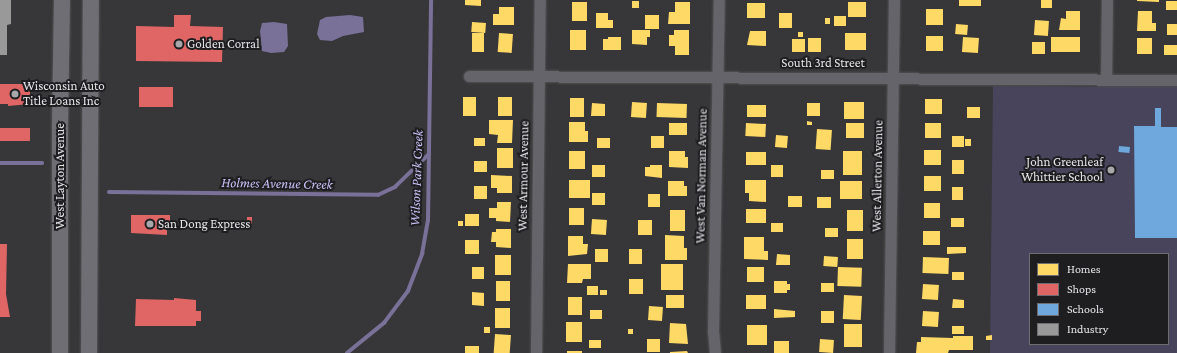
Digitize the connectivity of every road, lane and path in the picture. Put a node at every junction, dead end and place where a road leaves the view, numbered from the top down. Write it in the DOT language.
graph roads {
  1 [pos="62,0"];
  2 [pos="91,0"];
  3 [pos="540,0"];
  4 [pos="719,0"];
  5 [pos="894,0"];
  6 [pos="1107,0"];
  7 [pos="469,76"];
  8 [pos="539,77"];
  9 [pos="718,77"];
  10 [pos="893,77"];
  11 [pos="1106,79"];
  12 [pos="1177,80"];
  13 [pos="60,353"];
  14 [pos="89,353"];
  15 [pos="536,353"];
  16 [pos="715,353"];
  17 [pos="889,353"];
  1 -- 13 [label="main road, West Layton Avenue"];
  2 -- 14 [label="main road"];
  3 -- 8 [label="street, West Armour Avenue"];
  4 -- 9 [label="street, West Van Norman Avenue"];
  5 -- 10 [label="street, West Allerton Avenue"];
  6 -- 11 [label="street"];
  7 -- 8 [label="street, South 3rd Street"];
  8 -- 9 [label="street, South 3rd Street"];
  8 -- 15 [label="street, West Armour Avenue"];
  9 -- 10 [label="street, South 3rd Street"];
  9 -- 16 [label="street, West Van Norman Avenue"];
  10 -- 11 [label="street, South 3rd Street"];
  10 -- 17 [label="street, West Allerton Avenue"];
  11 -- 12 [label="street, South 3rd Street"];
}
